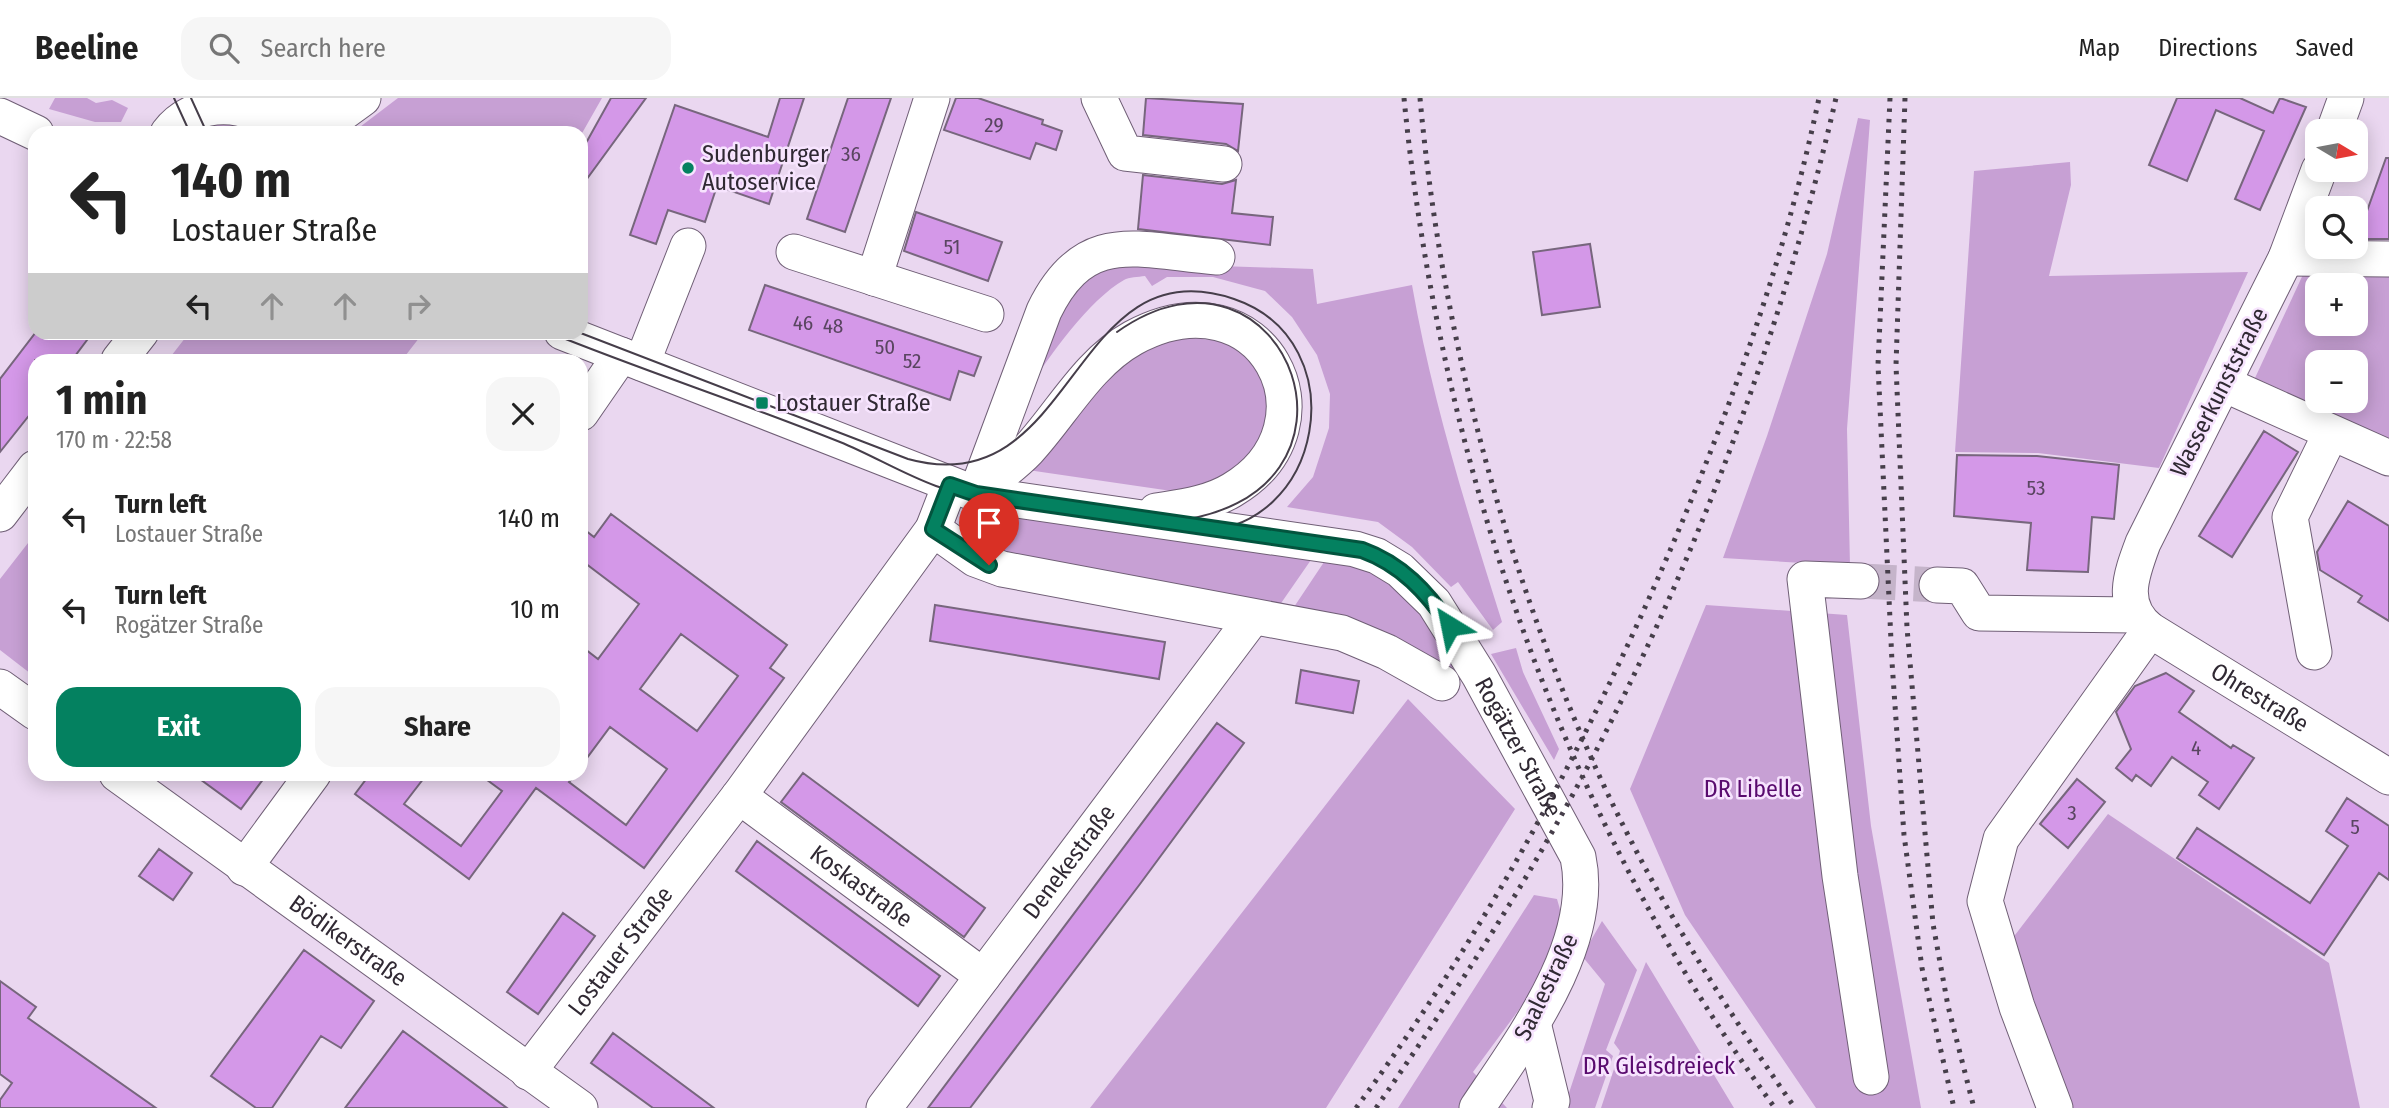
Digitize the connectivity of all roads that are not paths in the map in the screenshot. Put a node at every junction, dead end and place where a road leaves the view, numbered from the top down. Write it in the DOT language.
graph roads {
  1 [pos="335,98"];
  2 [pos="363,98"];
  3 [pos="932,98"];
  4 [pos="1099,98"];
  5 [pos="2346,98"];
  6 [pos="211,99"];
  7 [pos="0,116"];
  8 [pos="2338,119"];
  9 [pos="167,120"];
  10 [pos="271,124"];
  11 [pos="325,126"];
  12 [pos="28,128"];
  13 [pos="1224,164"];
  14 [pos="2314,182"];
  15 [pos="688,246"];
  16 [pos="794,252"];
  17 [pos="1217,257"];
  18 [pos="2286,258"];
  19 [pos="2389,259"];
  20 [pos="874,278"];
  21 [pos="986,314"];
  22 [pos="135,340"];
  23 [pos="582,340"];
  24 [pos="124,354"];
  25 [pos="631,359"];
  26 [pos="2224,384"];
  27 [pos="588,405"];
  28 [pos="2331,433"];
  29 [pos="2389,458"];
  30 [pos="28,477"];
  31 [pos="963,489"];
  32 [pos="0,514"];
  33 [pos="1128,516"];
  34 [pos="933,529"];
  35 [pos="1861,581"];
  36 [pos="1937,585"];
  37 [pos="1253,617"];
  38 [pos="2142,623"];
  39 [pos="2314,652"];
  40 [pos="1442,683"];
  41 [pos="0,687"];
  42 [pos="28,707"];
  43 [pos="2389,777"];
  44 [pos="126,781"];
  45 [pos="308,781"];
  46 [pos="739,796"];
  47 [pos="1578,857"];
  48 [pos="244,868"];
  49 [pos="983,976"];
  50 [pos="1533,1023"];
  51 [pos="528,1072"];
  52 [pos="1871,1077"];
  53 [pos="580,1108"];
  54 [pos="884,1108"];
  55 [pos="1478,1108"];
  56 [pos="1550,1108"];
  57 [pos="2055,1108"];
  1 -- 10 [label="street"];
  2 -- 11 [label="street"];
  3 -- 20 [label="street"];
  4 -- 13 [label="street"];
  5 -- 8 [label="street"];
  6 -- 9 [label="street"];
  6 -- 10 [label="street"];
  7 -- 12 [label="street"];
  14 -- 18 [label="street, Wasserkunststraße"];
  15 -- 25 [label="street"];
  16 -- 20 [label="street"];
  17 -- 31 [label="street, Lostauer Straße"];
  18 -- 19 [label="street"];
  18 -- 26 [label="street, Wasserkunststraße"];
  20 -- 21 [label="street"];
  22 -- 24 [label="street"];
  23 -- 25 [label="street, Rogätzer Straße"];
  25 -- 27 [label="street"];
  25 -- 31 [label="street, Rogätzer Straße"];
  26 -- 28 [label="street"];
  26 -- 38 [label="street, Wasserkunststraße"];
  28 -- 29 [label="street"];
  28 -- 39 [label="street"];
  30 -- 32 [label="street"];
  31 -- 33 [label="street, Rogätzer Straße"];
  31 -- 33 [label="street"];
  31 -- 34 [label="street, Lostauer Straße"];
  33 -- 47 [label="street, Rogätzer Straße"];
  34 -- 37 [label="street, Rogätzer Straße"];
  34 -- 46 [label="street, Lostauer Straße"];
  35 -- 52 [label="street"];
  36 -- 38 [label="street"];
  37 -- 40 [label="street, Rogätzer Straße"];
  37 -- 49 [label="street, Denekestraße"];
  38 -- 43 [label="street, Ohrestraße"];
  38 -- 57 [label="street"];
  41 -- 42 [label="street"];
  44 -- 48 [label="street, Bödikerstraße"];
  45 -- 48 [label="street"];
  46 -- 49 [label="street, Koskastraße"];
  46 -- 51 [label="street, Lostauer Straße"];
  47 -- 50 [label="street, Saalestraße"];
  48 -- 51 [label="street, Bödikerstraße"];
  49 -- 54 [label="street, Denekestraße"];
  50 -- 55 [label="street, Saalestraße"];
  50 -- 56 [label="street"];
  51 -- 53 [label="street, Bödikerstraße"];
}
